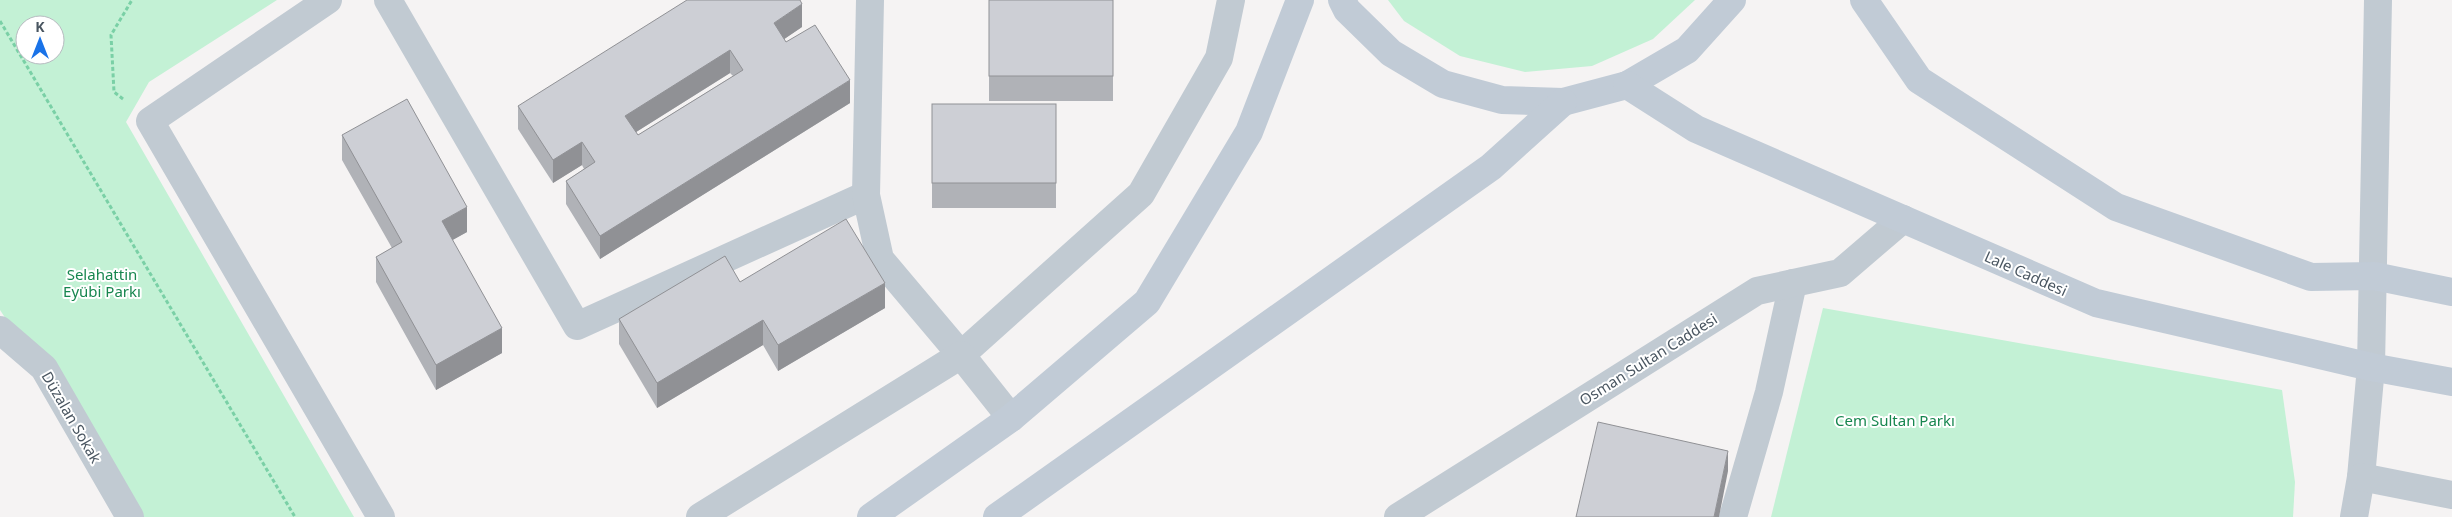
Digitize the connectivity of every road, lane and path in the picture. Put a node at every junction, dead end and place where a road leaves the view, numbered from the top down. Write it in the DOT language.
graph roads {
  1 [pos="132,0"];
  2 [pos="328,0"];
  3 [pos="388,0"];
  4 [pos="870,0"];
  5 [pos="1232,0"];
  6 [pos="1300,0"];
  7 [pos="1342,0"];
  8 [pos="1732,0"];
  9 [pos="1864,0"];
  10 [pos="2378,0"];
  11 [pos="0,21"];
  12 [pos="1627,85"];
  13 [pos="1563,102"];
  14 [pos="150,121"];
  15 [pos="866,195"];
  16 [pos="1903,219"];
  17 [pos="2374,276"];
  18 [pos="1793,283"];
  19 [pos="2452,292"];
  20 [pos="0,330"];
  21 [pos="961,355"];
  22 [pos="2371,366"];
  23 [pos="2452,382"];
  24 [pos="1011,418"];
  25 [pos="2361,478"];
  26 [pos="2452,496"];
  27 [pos="130,517"];
  28 [pos="295,517"];
  29 [pos="382,517"];
  30 [pos="700,517"];
  31 [pos="871,517"];
  32 [pos="997,517"];
  33 [pos="1398,517"];
  34 [pos="1733,517"];
  35 [pos="2354,517"];
  1 -- 14 [label="path"];
  2 -- 14 [label="street"];
  3 -- 15 [label="street"];
  4 -- 15 [label="street"];
  5 -- 21 [label="street"];
  6 -- 24 [label="main road"];
  7 -- 13 [label="main road"];
  8 -- 12 [label="main road"];
  9 -- 17 [label="main road"];
  10 -- 17 [label="street"];
  11 -- 28 [label="path"];
  12 -- 13 [label="main road"];
  12 -- 16 [label="main road, Lale Caddesi"];
  13 -- 32 [label="main road"];
  14 -- 29 [label="street"];
  15 -- 21 [label="street"];
  16 -- 18 [label="street, Osman Sultan Caddesi"];
  16 -- 22 [label="main road, Lale Caddesi"];
  17 -- 19 [label="main road"];
  17 -- 22 [label="street"];
  18 -- 33 [label="street, Osman Sultan Caddesi"];
  18 -- 34 [label="street"];
  20 -- 27 [label="street, Düzalan Sokak"];
  21 -- 24 [label="street"];
  21 -- 30 [label="street"];
  22 -- 23 [label="main road, Lale Caddesi"];
  22 -- 25 [label="street"];
  24 -- 31 [label="main road"];
  25 -- 26 [label="street"];
  25 -- 35 [label="street"];
}
